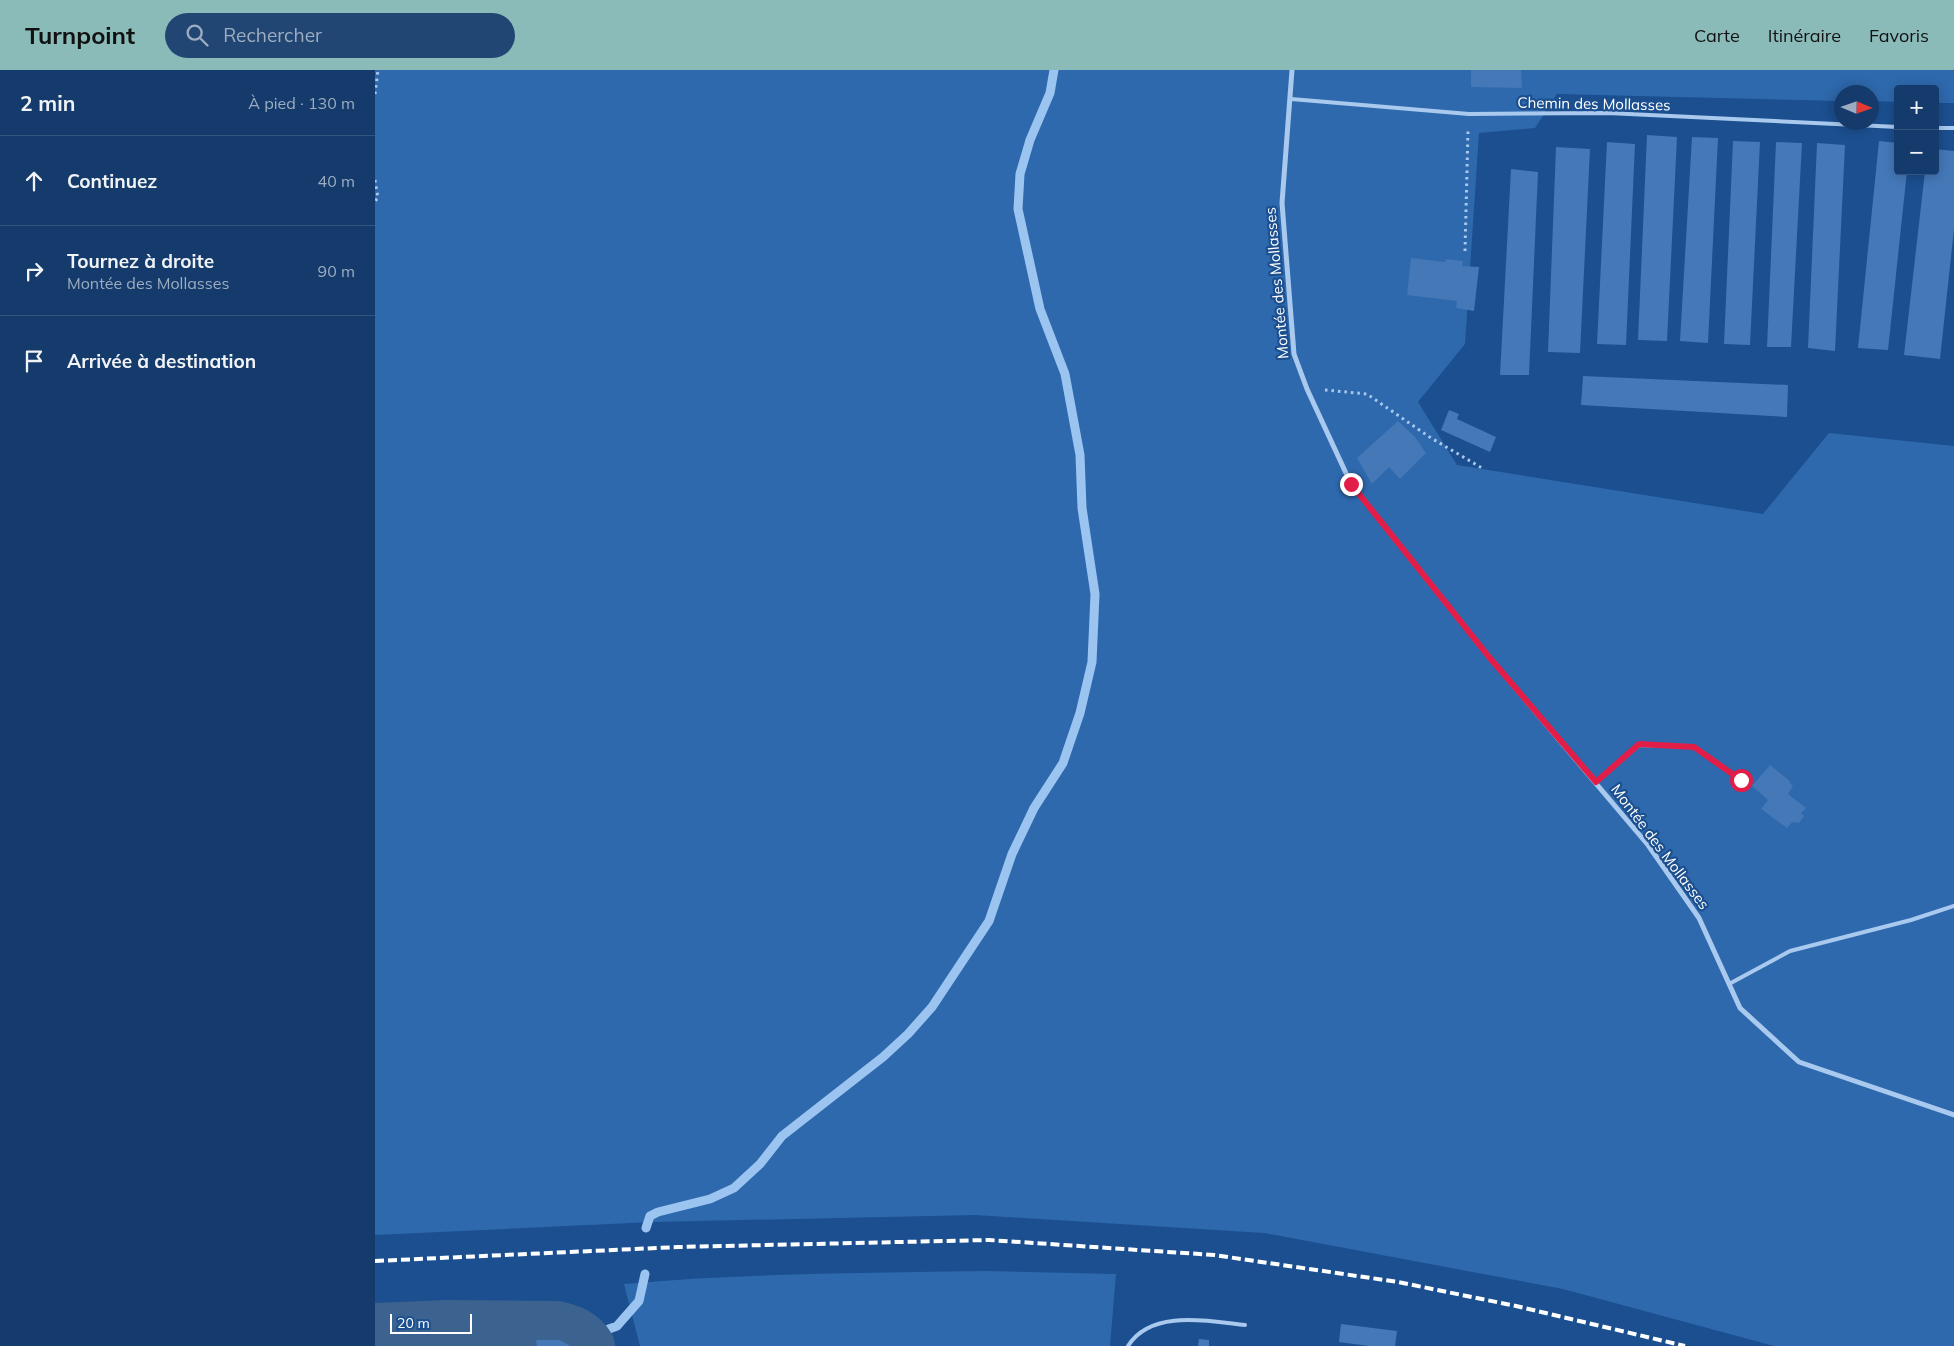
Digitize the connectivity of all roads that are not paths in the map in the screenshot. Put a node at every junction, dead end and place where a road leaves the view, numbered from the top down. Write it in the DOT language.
graph roads {
  1 [pos="1292,70"];
  2 [pos="1291,99"];
  3 [pos="1894,127"];
  4 [pos="1939,128"];
  5 [pos="1954,128"];
  6 [pos="1741,780"];
  7 [pos="1596,782"];
  8 [pos="1954,906"];
  9 [pos="1729,984"];
  10 [pos="1954,1115"];
  11 [pos="1245,1325"];
  12 [pos="1128,1346"];
  1 -- 2 [label="street, Montée des Mollasses"];
  2 -- 3 [label="lane, Chemin des Mollasses"];
  2 -- 7 [label="street, Montée des Mollasses"];
  4 -- 5 [label="lane"];
  6 -- 7 [label="lane"];
  7 -- 9 [label="street, Montée des Mollasses"];
  8 -- 9 [label="lane"];
  9 -- 10 [label="street, Montée des Mollasses"];
  11 -- 12 [label="lane"];
}
